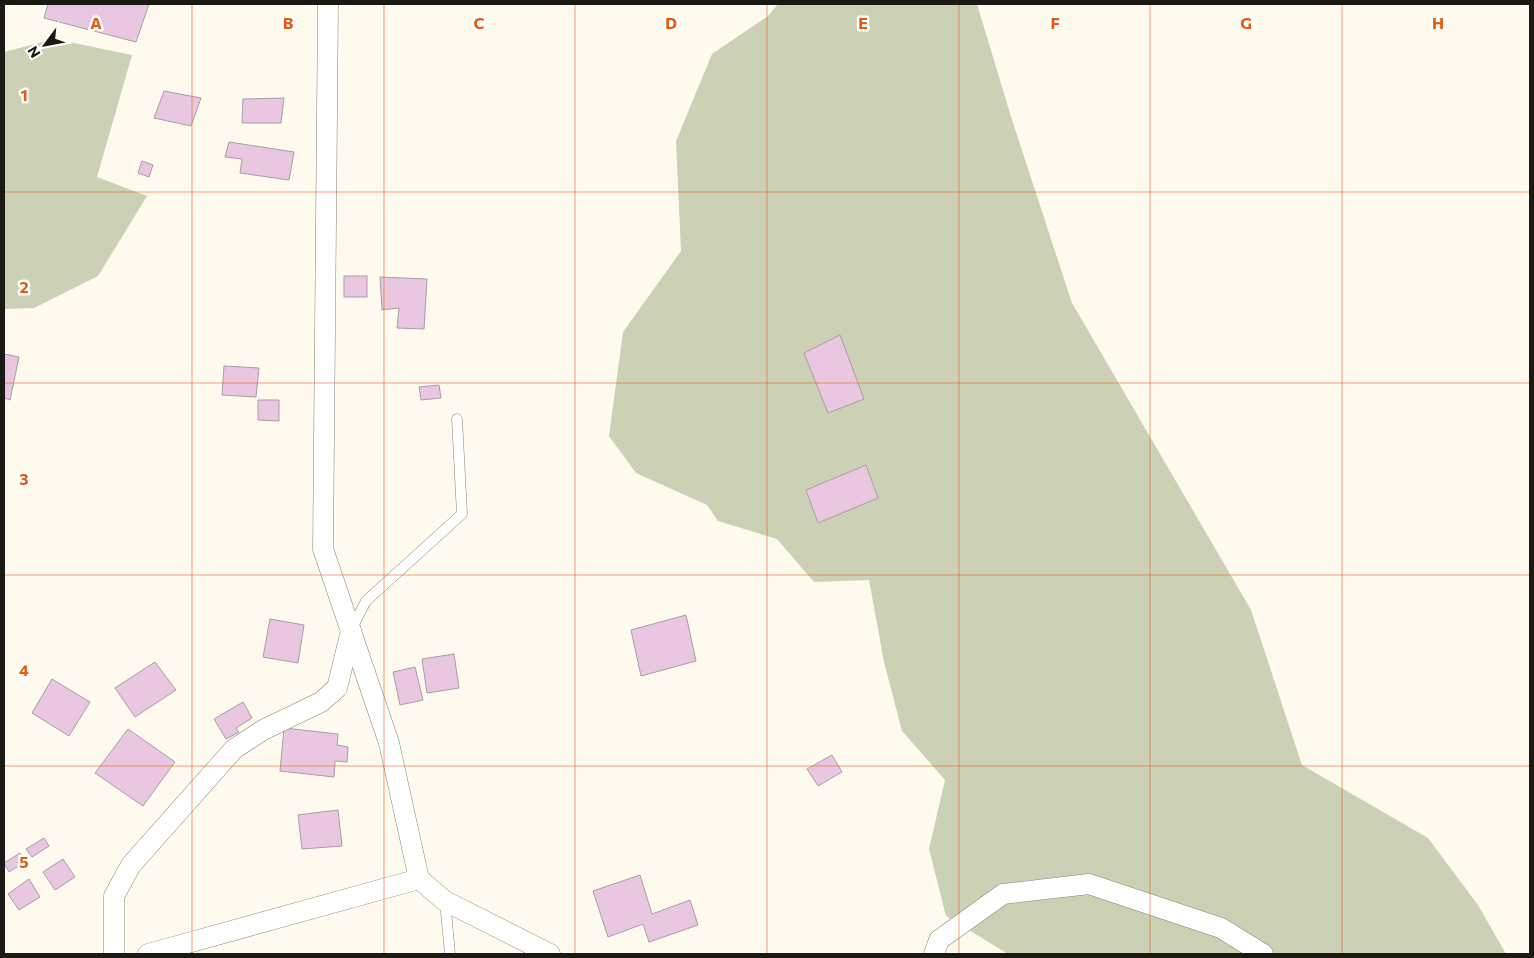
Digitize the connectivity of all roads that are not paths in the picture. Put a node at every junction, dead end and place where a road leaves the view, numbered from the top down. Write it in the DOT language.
graph roads {
  1 [pos="328,4"];
  2 [pos="457,420"];
  3 [pos="351,631"];
  4 [pos="420,879"];
  5 [pos="445,901"];
  6 [pos="114,954"];
  7 [pos="148,954"];
  8 [pos="450,954"];
  9 [pos="550,954"];
  10 [pos="934,954"];
  11 [pos="1263,954"];
  1 -- 3 [label="street"];
  2 -- 3 [label="lane"];
  3 -- 4 [label="street"];
  3 -- 6 [label="street"];
  4 -- 5 [label="street"];
  4 -- 7 [label="street"];
  5 -- 8 [label="lane"];
  5 -- 9 [label="street"];
  10 -- 11 [label="street"];
}
